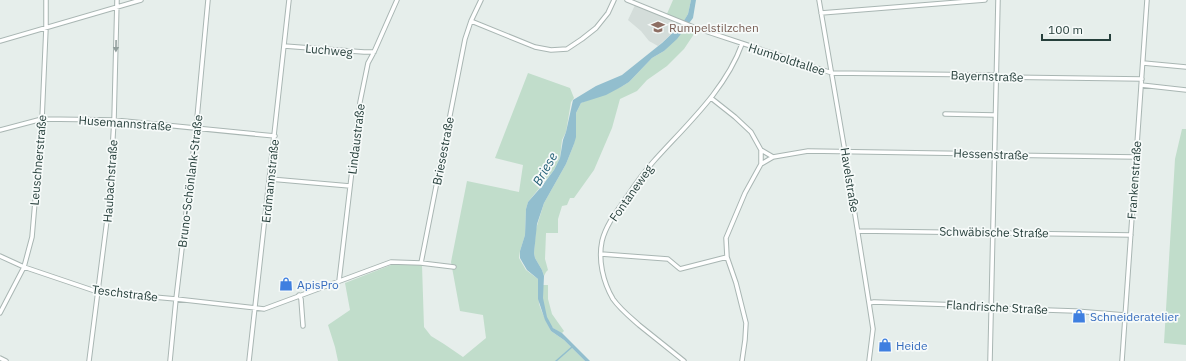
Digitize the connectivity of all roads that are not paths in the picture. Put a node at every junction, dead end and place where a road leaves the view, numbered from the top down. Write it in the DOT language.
graph roads {
  1 [pos="46,0"];
  2 [pos="117,0"];
  3 [pos="141,0"];
  4 [pos="208,0"];
  5 [pos="289,0"];
  6 [pos="481,0"];
  7 [pos="614,0"];
  8 [pos="627,0"];
  9 [pos="819,0"];
  10 [pos="985,0"];
  11 [pos="998,0"];
  12 [pos="1147,0"];
  13 [pos="973,1"];
  14 [pos="396,2"];
  15 [pos="117,7"];
  16 [pos="821,13"];
  17 [pos="471,21"];
  18 [pos="46,28"];
  19 [pos="0,41"];
  20 [pos="742,44"];
  21 [pos="284,46"];
  22 [pos="374,52"];
  23 [pos="1143,64"];
  24 [pos="1186,67"];
  25 [pos="832,73"];
  26 [pos="996,77"];
  27 [pos="1142,79"];
  28 [pos="1141,85"];
  29 [pos="1186,90"];
  30 [pos="711,98"];
  31 [pos="945,114"];
  32 [pos="995,115"];
  33 [pos="42,119"];
  34 [pos="114,120"];
  35 [pos="196,129"];
  36 [pos="0,130"];
  37 [pos="275,136"];
  38 [pos="761,150"];
  39 [pos="845,152"];
  40 [pos="995,155"];
  41 [pos="773,157"];
  42 [pos="1136,157"];
  43 [pos="761,164"];
  44 [pos="270,179"];
  45 [pos="350,186"];
  46 [pos="858,231"];
  47 [pos="993,232"];
  48 [pos="1131,235"];
  49 [pos="601,254"];
  50 [pos="0,256"];
  51 [pos="727,257"];
  52 [pos="421,263"];
  53 [pos="454,266"];
  54 [pos="24,267"];
  55 [pos="338,281"];
  56 [pos="98,292"];
  57 [pos="300,296"];
  58 [pos="176,299"];
  59 [pos="869,302"];
  60 [pos="255,308"];
  61 [pos="991,308"];
  62 [pos="0,313"];
  63 [pos="1126,315"];
  64 [pos="303,326"];
  65 [pos="0,358"];
  66 [pos="6,361"];
  67 [pos="89,361"];
  68 [pos="170,361"];
  69 [pos="249,361"];
  70 [pos="684,361"];
  71 [pos="742,361"];
  72 [pos="869,361"];
  73 [pos="990,361"];
  74 [pos="1122,361"];
  1 -- 18 [label="street, Leuschnerstraße"];
  2 -- 15 [label="street, Haubachstraße"];
  3 -- 15 [label="street"];
  4 -- 35 [label="street, Bruno-Schönlank-Straße"];
  5 -- 21 [label="street, Erdmannstraße"];
  6 -- 17 [label="street, Briesestraße"];
  7 -- 17 [label="street"];
  8 -- 20 [label="street, Humboldtallee"];
  9 -- 16 [label="street, Havelstraße"];
  10 -- 13 [label="street"];
  11 -- 26 [label="street"];
  12 -- 23 [label="street, Frankenstraße"];
  13 -- 16 [label="street"];
  14 -- 22 [label="street, Lindaustraße"];
  15 -- 18 [label="street"];
  15 -- 34 [label="street, Haubachstraße, one-way"];
  16 -- 25 [label="street, Havelstraße"];
  17 -- 52 [label="street, Briesestraße"];
  18 -- 19 [label="street"];
  18 -- 33 [label="street, Leuschnerstraße"];
  20 -- 25 [label="street, Humboldtallee"];
  20 -- 30 [label="street, Fontaneweg"];
  21 -- 22 [label="street, Luchweg"];
  21 -- 37 [label="street, Erdmannstraße"];
  22 -- 45 [label="street, Lindaustraße"];
  23 -- 24 [label="street"];
  23 -- 27 [label="street, Frankenstraße"];
  25 -- 26 [label="street, Bayernstraße"];
  25 -- 39 [label="street, Havelstraße"];
  26 -- 27 [label="street, Bayernstraße"];
  26 -- 32 [label="street"];
  27 -- 28 [label="street, Frankenstraße"];
  28 -- 29 [label="street"];
  28 -- 42 [label="street, Frankenstraße"];
  30 -- 38 [label="street"];
  30 -- 49 [label="street, Fontaneweg"];
  31 -- 32 [label="street"];
  32 -- 40 [label="street"];
  33 -- 34 [label="street, Husemannstraße"];
  33 -- 36 [label="street, Husemannstraße"];
  33 -- 54 [label="street, Leuschnerstraße"];
  34 -- 35 [label="street, Husemannstraße"];
  34 -- 56 [label="street, Haubachstraße"];
  35 -- 37 [label="street, Husemannstraße"];
  35 -- 58 [label="street, Bruno-Schönlank-Straße"];
  37 -- 44 [label="street, Erdmannstraße"];
  38 -- 41 [label="street"];
  38 -- 43 [label="street"];
  39 -- 40 [label="street, Hessenstraße"];
  39 -- 41 [label="street, Hessenstraße"];
  39 -- 46 [label="street, Havelstraße"];
  40 -- 42 [label="street, Hessenstraße"];
  40 -- 47 [label="street"];
  41 -- 43 [label="street"];
  42 -- 48 [label="street, Frankenstraße"];
  43 -- 51 [label="street"];
  44 -- 45 [label="street"];
  44 -- 60 [label="street, Erdmannstraße"];
  45 -- 55 [label="street, Lindaustraße"];
  46 -- 47 [label="street, Schwäbische Straße"];
  46 -- 59 [label="street, Havelstraße"];
  47 -- 48 [label="street, Schwäbische Straße"];
  47 -- 61 [label="street"];
  48 -- 63 [label="street, Frankenstraße"];
  49 -- 51 [label="street"];
  49 -- 70 [label="street, Fontaneweg"];
  50 -- 54 [label="street, Teschstraße"];
  51 -- 71 [label="street"];
  52 -- 53 [label="street, Teschstraße"];
  52 -- 55 [label="street, Teschstraße"];
  54 -- 56 [label="street, Teschstraße"];
  54 -- 62 [label="street, Leuschnerstraße"];
  55 -- 57 [label="street, Teschstraße"];
  56 -- 58 [label="street, Teschstraße"];
  56 -- 67 [label="street, Haubachstraße"];
  57 -- 60 [label="street, Teschstraße"];
  57 -- 64 [label="street"];
  58 -- 60 [label="street, Teschstraße"];
  58 -- 68 [label="street, Bruno-Schönlank-Straße"];
  59 -- 61 [label="street, Flandrische Straße"];
  59 -- 72 [label="street, Havelstraße"];
  60 -- 69 [label="street, Erdmannstraße"];
  61 -- 63 [label="street, Flandrische Straße"];
  61 -- 73 [label="street"];
  63 -- 74 [label="street, Frankenstraße"];
  65 -- 66 [label="street"];
}
